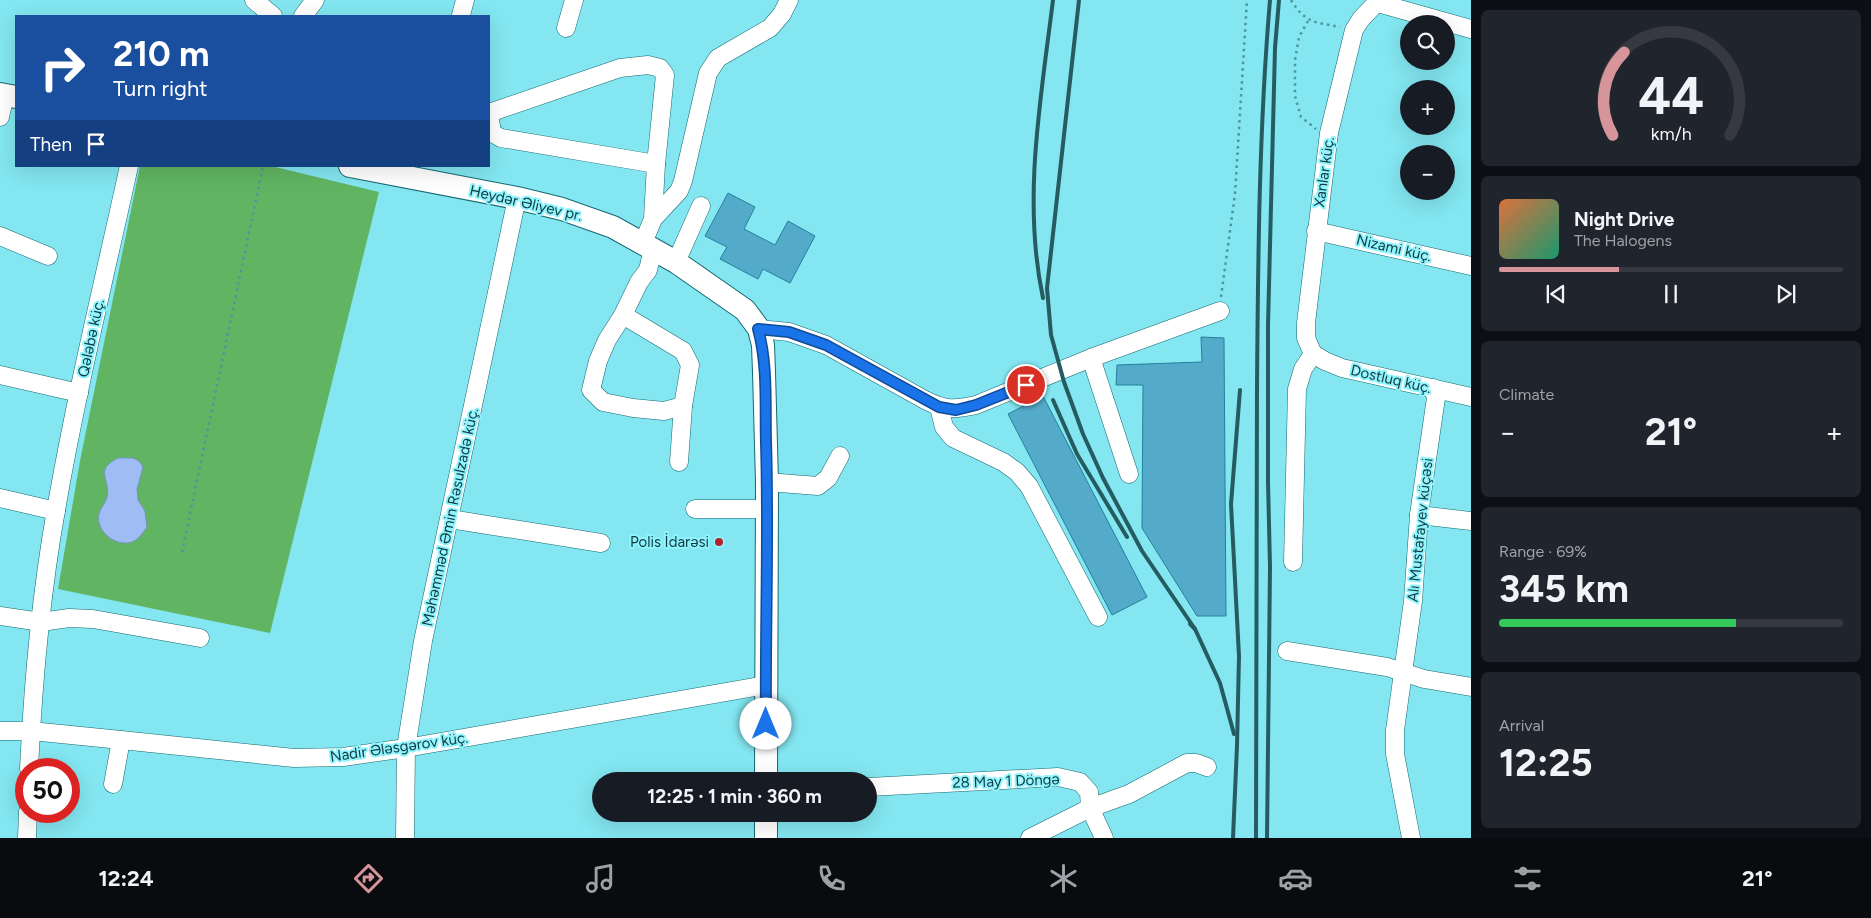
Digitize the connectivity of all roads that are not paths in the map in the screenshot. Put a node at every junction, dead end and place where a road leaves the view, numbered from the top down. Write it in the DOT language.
graph roads {
  1 [pos="316,0"];
  2 [pos="574,0"];
  3 [pos="789,0"];
  4 [pos="1378,2"];
  5 [pos="304,15"];
  6 [pos="566,28"];
  7 [pos="1471,29"];
  8 [pos="7,95"];
  9 [pos="490,113"];
  10 [pos="0,117"];
  11 [pos="490,120"];
  12 [pos="656,164"];
  13 [pos="129,167"];
  14 [pos="359,167"];
  15 [pos="405,172"];
  16 [pos="518,198"];
  17 [pos="701,206"];
  18 [pos="653,219"];
  19 [pos="1316,231"];
  20 [pos="0,236"];
  21 [pos="648,246"];
  22 [pos="48,256"];
  23 [pos="676,262"];
  24 [pos="1471,266"];
  25 [pos="1220,311"];
  26 [pos="623,315"];
  27 [pos="758,329"];
  28 [pos="1313,354"];
  29 [pos="1091,358"];
  30 [pos="0,374"];
  31 [pos="1433,388"];
  32 [pos="79,393"];
  33 [pos="1471,397"];
  34 [pos="683,406"];
  35 [pos="939,407"];
  36 [pos="840,456"];
  37 [pos="679,462"];
  38 [pos="1129,474"];
  39 [pos="767,482"];
  40 [pos="0,498"];
  41 [pos="695,509"];
  42 [pos="767,509"];
  43 [pos="56,510"];
  44 [pos="1419,515"];
  45 [pos="450,519"];
  46 [pos="1471,521"];
  47 [pos="601,542"];
  48 [pos="1293,562"];
  49 [pos="0,616"];
  50 [pos="1098,617"];
  51 [pos="41,622"];
  52 [pos="200,638"];
  53 [pos="1287,651"];
  54 [pos="1403,673"];
  55 [pos="766,685"];
  56 [pos="1471,687"];
  57 [pos="0,730"];
  58 [pos="31,731"];
  59 [pos="121,740"];
  60 [pos="406,748"];
  61 [pos="30,758"];
  62 [pos="1207,767"];
  63 [pos="766,772"];
  64 [pos="113,784"];
  65 [pos="877,787"];
  66 [pos="1090,808"];
  67 [pos="766,822"];
  68 [pos="28,823"];
  69 [pos="28,838"];
  70 [pos="405,838"];
  71 [pos="766,838"];
  72 [pos="1030,838"];
  73 [pos="1104,838"];
  74 [pos="1411,838"];
  1 -- 5 [label="street"];
  2 -- 6 [label="street"];
  3 -- 18 [label="street"];
  4 -- 7 [label="street"];
  4 -- 19 [label="street, Xanlar küç."];
  8 -- 10 [label="street"];
  9 -- 12 [label="street"];
  11 -- 12 [label="street"];
  12 -- 18 [label="street"];
  13 -- 32 [label="street, Qələbə küç."];
  14 -- 15 [label="main road, Heydər Əliyev pr."];
  15 -- 16 [label="main road, Heydər Əliyev pr."];
  16 -- 21 [label="main road, Heydər Əliyev pr."];
  16 -- 45 [label="street, Məhəmməd Əmin Rəsulzadə küç."];
  17 -- 23 [label="street"];
  18 -- 21 [label="street"];
  19 -- 24 [label="street, Nizami küç."];
  19 -- 28 [label="street, Xanlar küç."];
  20 -- 22 [label="street"];
  21 -- 23 [label="main road, Heydər Əliyev pr."];
  21 -- 26 [label="street"];
  23 -- 27 [label="main road, Heydər Əliyev pr."];
  25 -- 29 [label="street"];
  26 -- 34 [label="street"];
  26 -- 34 [label="street"];
  27 -- 35 [label="street"];
  27 -- 39 [label="main road"];
  28 -- 31 [label="street, Dostluq küç."];
  28 -- 48 [label="street"];
  29 -- 35 [label="street"];
  29 -- 38 [label="street"];
  30 -- 32 [label="street"];
  31 -- 33 [label="street, Dostluq küç."];
  31 -- 44 [label="street, Alı Mustafayev küçəsi"];
  32 -- 43 [label="street, Qələbə küç."];
  34 -- 37 [label="street"];
  35 -- 50 [label="street"];
  36 -- 39 [label="street"];
  39 -- 42 [label="main road"];
  40 -- 43 [label="street"];
  41 -- 42 [label="street"];
  42 -- 55 [label="main road"];
  43 -- 51 [label="street, Qələbə küç."];
  44 -- 46 [label="street"];
  44 -- 54 [label="street, Alı Mustafayev küçəsi"];
  45 -- 47 [label="street"];
  45 -- 60 [label="street, Məhəmməd Əmin Rəsulzadə küç."];
  49 -- 51 [label="street"];
  51 -- 52 [label="street"];
  51 -- 58 [label="street, Qələbə küç."];
  53 -- 54 [label="street"];
  54 -- 56 [label="street"];
  54 -- 74 [label="street, Alı Mustafayev küçəsi"];
  55 -- 60 [label="street, Nadir Ələsgərov küç."];
  55 -- 63 [label="main road"];
  57 -- 58 [label="street, Nadir Ələsgərov küç."];
  58 -- 59 [label="street, Nadir Ələsgərov küç."];
  58 -- 61 [label="street, Qələbə küç."];
  59 -- 60 [label="street, Nadir Ələsgərov küç."];
  59 -- 64 [label="street"];
  60 -- 70 [label="street, Məhəmməd Əmin Rəsulzadə küç."];
  62 -- 66 [label="street"];
  65 -- 66 [label="street, 28 May 1 Döngə"];
  66 -- 72 [label="street"];
  66 -- 73 [label="street, 28 May 1 Döngə"];
  67 -- 71 [label="main road"];
  68 -- 69 [label="street"];
}
